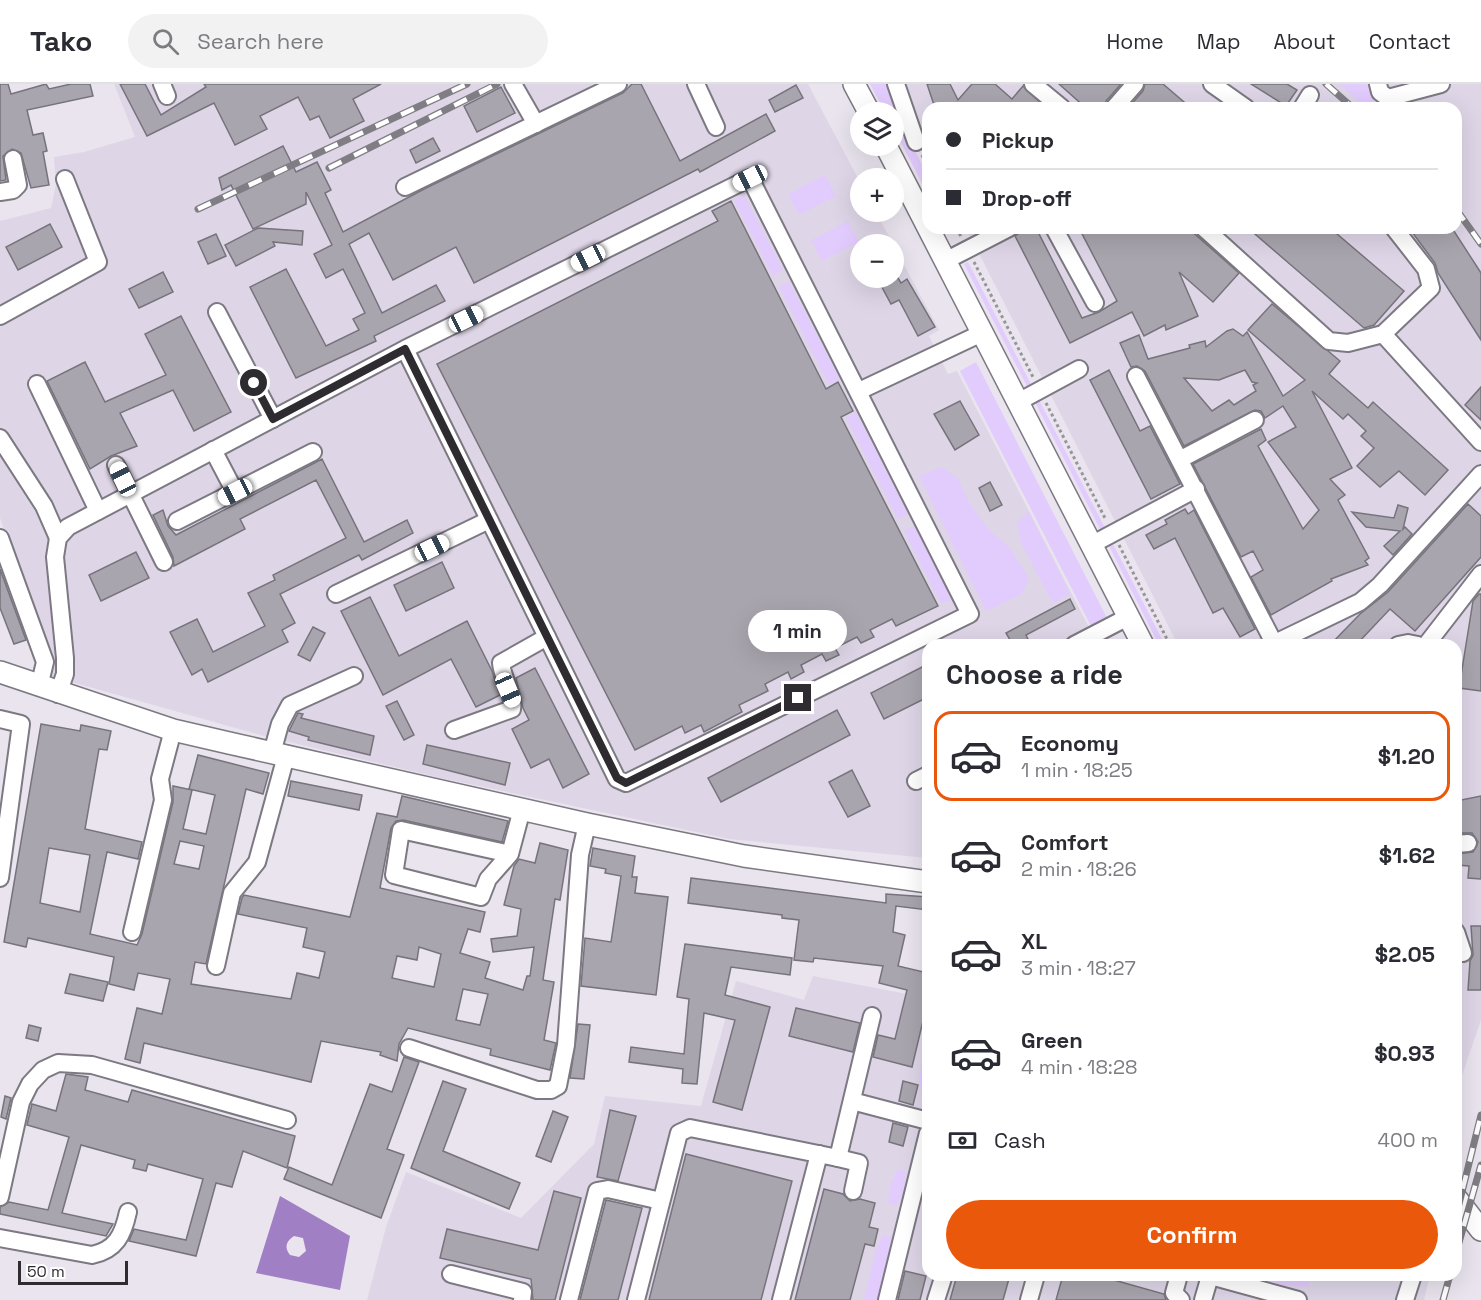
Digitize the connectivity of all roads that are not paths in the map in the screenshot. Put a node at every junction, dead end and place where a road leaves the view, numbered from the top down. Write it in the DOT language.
graph roads {
  1 [pos="513,84"];
  2 [pos="618,84"];
  3 [pos="696,84"];
  4 [pos="854,84"];
  5 [pos="896,84"];
  6 [pos="1033,84"];
  7 [pos="1135,84"];
  8 [pos="1212,84"];
  9 [pos="1378,84"];
  10 [pos="1441,84"];
  11 [pos="864,102"];
  12 [pos="1055,102"];
  13 [pos="1119,102"];
  14 [pos="1238,102"];
  15 [pos="536,124"];
  16 [pos="716,127"];
  17 [pos="916,142"];
  18 [pos="891,156"];
  19 [pos="13,159"];
  20 [pos="65,179"];
  21 [pos="405,188"];
  22 [pos="0,192"];
  23 [pos="922,216"];
  24 [pos="931,234"];
  25 [pos="997,234"];
  26 [pos="1057,234"];
  27 [pos="1217,234"];
  28 [pos="1399,234"];
  29 [pos="945,261"];
  30 [pos="1095,303"];
  31 [pos="217,312"];
  32 [pos="0,316"];
  33 [pos="982,333"];
  34 [pos="1383,334"];
  35 [pos="405,349"];
  36 [pos="1079,369"];
  37 [pos="1136,376"];
  38 [pos="37,384"];
  39 [pos="859,391"];
  40 [pos="1018,402"];
  41 [pos="273,419"];
  42 [pos="1255,420"];
  43 [pos="0,438"];
  44 [pos="1481,442"];
  45 [pos="213,450"];
  46 [pos="313,452"];
  47 [pos="1180,459"];
  48 [pos="116,465"];
  49 [pos="1481,474"];
  50 [pos="1196,489"];
  51 [pos="235,492"];
  52 [pos="130,494"];
  53 [pos="98,511"];
  54 [pos="489,520"];
  55 [pos="177,521"];
  56 [pos="0,538"];
  57 [pos="58,538"];
  58 [pos="1091,545"];
  59 [pos="164,562"];
  60 [pos="1481,574"];
  61 [pos="336,594"];
  62 [pos="1128,617"];
  63 [pos="547,637"];
  64 [pos="1086,639"];
  65 [pos="1140,639"];
  66 [pos="1271,639"];
  67 [pos="1283,639"];
  68 [pos="1431,639"];
  69 [pos="0,672"];
  70 [pos="354,676"];
  71 [pos="48,691"];
  72 [pos="0,719"];
  73 [pos="172,730"];
  74 [pos="454,730"];
  75 [pos="279,755"];
  76 [pos="7,775"];
  77 [pos="522,809"];
  78 [pos="586,824"];
  79 [pos="510,854"];
  80 [pos="0,878"];
  81 [pos="922,881"];
  82 [pos="132,932"];
  83 [pos="1462,950"];
  84 [pos="1463,953"];
  85 [pos="216,966"];
  86 [pos="872,1016"];
  87 [pos="410,1048"];
  88 [pos="852,1101"];
  89 [pos="922,1119"];
  90 [pos="287,1120"];
  91 [pos="819,1154"];
  92 [pos="838,1158"];
  93 [pos="922,1158"];
  94 [pos="853,1191"];
  95 [pos="0,1197"];
  96 [pos="661,1201"];
  97 [pos="1462,1206"];
  98 [pos="128,1212"];
  99 [pos="1481,1230"];
  100 [pos="0,1238"];
  101 [pos="451,1274"];
  102 [pos="942,1281"];
  103 [pos="1034,1281"];
  104 [pos="1177,1281"];
  105 [pos="1207,1281"];
  106 [pos="1230,1281"];
  107 [pos="1411,1281"];
  108 [pos="522,1300"];
  109 [pos="569,1300"];
  110 [pos="636,1300"];
  111 [pos="781,1300"];
  112 [pos="887,1300"];
  113 [pos="936,1300"];
  114 [pos="1029,1300"];
  115 [pos="1181,1300"];
  116 [pos="1203,1300"];
  117 [pos="1298,1300"];
  118 [pos="1405,1300"];
  1 -- 15 [label="street"];
  2 -- 15 [label="street"];
  3 -- 16 [label="street"];
  4 -- 11 [label="main road"];
  5 -- 17 [label="street"];
  6 -- 12 [label="street"];
  7 -- 13 [label="street"];
  8 -- 14 [label="street"];
  9 -- 10 [label="street"];
  15 -- 21 [label="street"];
  18 -- 23 [label="main road"];
  19 -- 22 [label="street"];
  20 -- 32 [label="street"];
  24 -- 29 [label="main road"];
  25 -- 29 [label="street"];
  26 -- 30 [label="street"];
  27 -- 34 [label="street"];
  28 -- 34 [label="street"];
  29 -- 33 [label="main road"];
  31 -- 41 [label="street"];
  33 -- 39 [label="street"];
  33 -- 40 [label="main road"];
  34 -- 44 [label="street"];
  35 -- 39 [label="street"];
  35 -- 41 [label="street"];
  35 -- 54 [label="street"];
  36 -- 40 [label="street"];
  37 -- 47 [label="street"];
  38 -- 53 [label="street"];
  39 -- 63 [label="street"];
  40 -- 58 [label="main road"];
  41 -- 45 [label="street"];
  42 -- 47 [label="street"];
  43 -- 57 [label="street"];
  45 -- 51 [label="street"];
  45 -- 52 [label="street"];
  46 -- 51 [label="street"];
  47 -- 50 [label="street"];
  48 -- 52 [label="street"];
  49 -- 67 [label="street"];
  50 -- 58 [label="street"];
  50 -- 66 [label="street"];
  51 -- 55 [label="street"];
  52 -- 53 [label="street"];
  52 -- 59 [label="street"];
  53 -- 57 [label="street"];
  54 -- 61 [label="street"];
  54 -- 63 [label="street"];
  56 -- 71 [label="street"];
  57 -- 71 [label="street"];
  58 -- 62 [label="main road"];
  60 -- 68 [label="street"];
  62 -- 64 [label="street"];
  62 -- 65 [label="main road"];
  63 -- 74 [label="street"];
  69 -- 71 [label="main road"];
  70 -- 75 [label="street"];
  71 -- 73 [label="main road"];
  72 -- 76 [label="street"];
  73 -- 75 [label="main road"];
  73 -- 82 [label="street"];
  75 -- 77 [label="main road"];
  75 -- 85 [label="street"];
  76 -- 80 [label="street"];
  77 -- 78 [label="main road"];
  77 -- 79 [label="street"];
  78 -- 81 [label="main road"];
  78 -- 87 [label="street"];
  79 -- 79 [label="street"];
  83 -- 84 [label="street"];
  86 -- 88 [label="street"];
  88 -- 89 [label="street"];
  88 -- 92 [label="street"];
  90 -- 95 [label="street"];
  91 -- 92 [label="street"];
  91 -- 96 [label="street"];
  91 -- 111 [label="street"];
  92 -- 94 [label="street"];
  93 -- 112 [label="street"];
  96 -- 109 [label="street"];
  96 -- 110 [label="street"];
  97 -- 99 [label="main road"];
  98 -- 100 [label="street"];
  101 -- 108 [label="street"];
  102 -- 113 [label="street"];
  103 -- 114 [label="street"];
  104 -- 115 [label="street"];
  105 -- 116 [label="street"];
  106 -- 117 [label="street"];
  107 -- 118 [label="street"];
}
